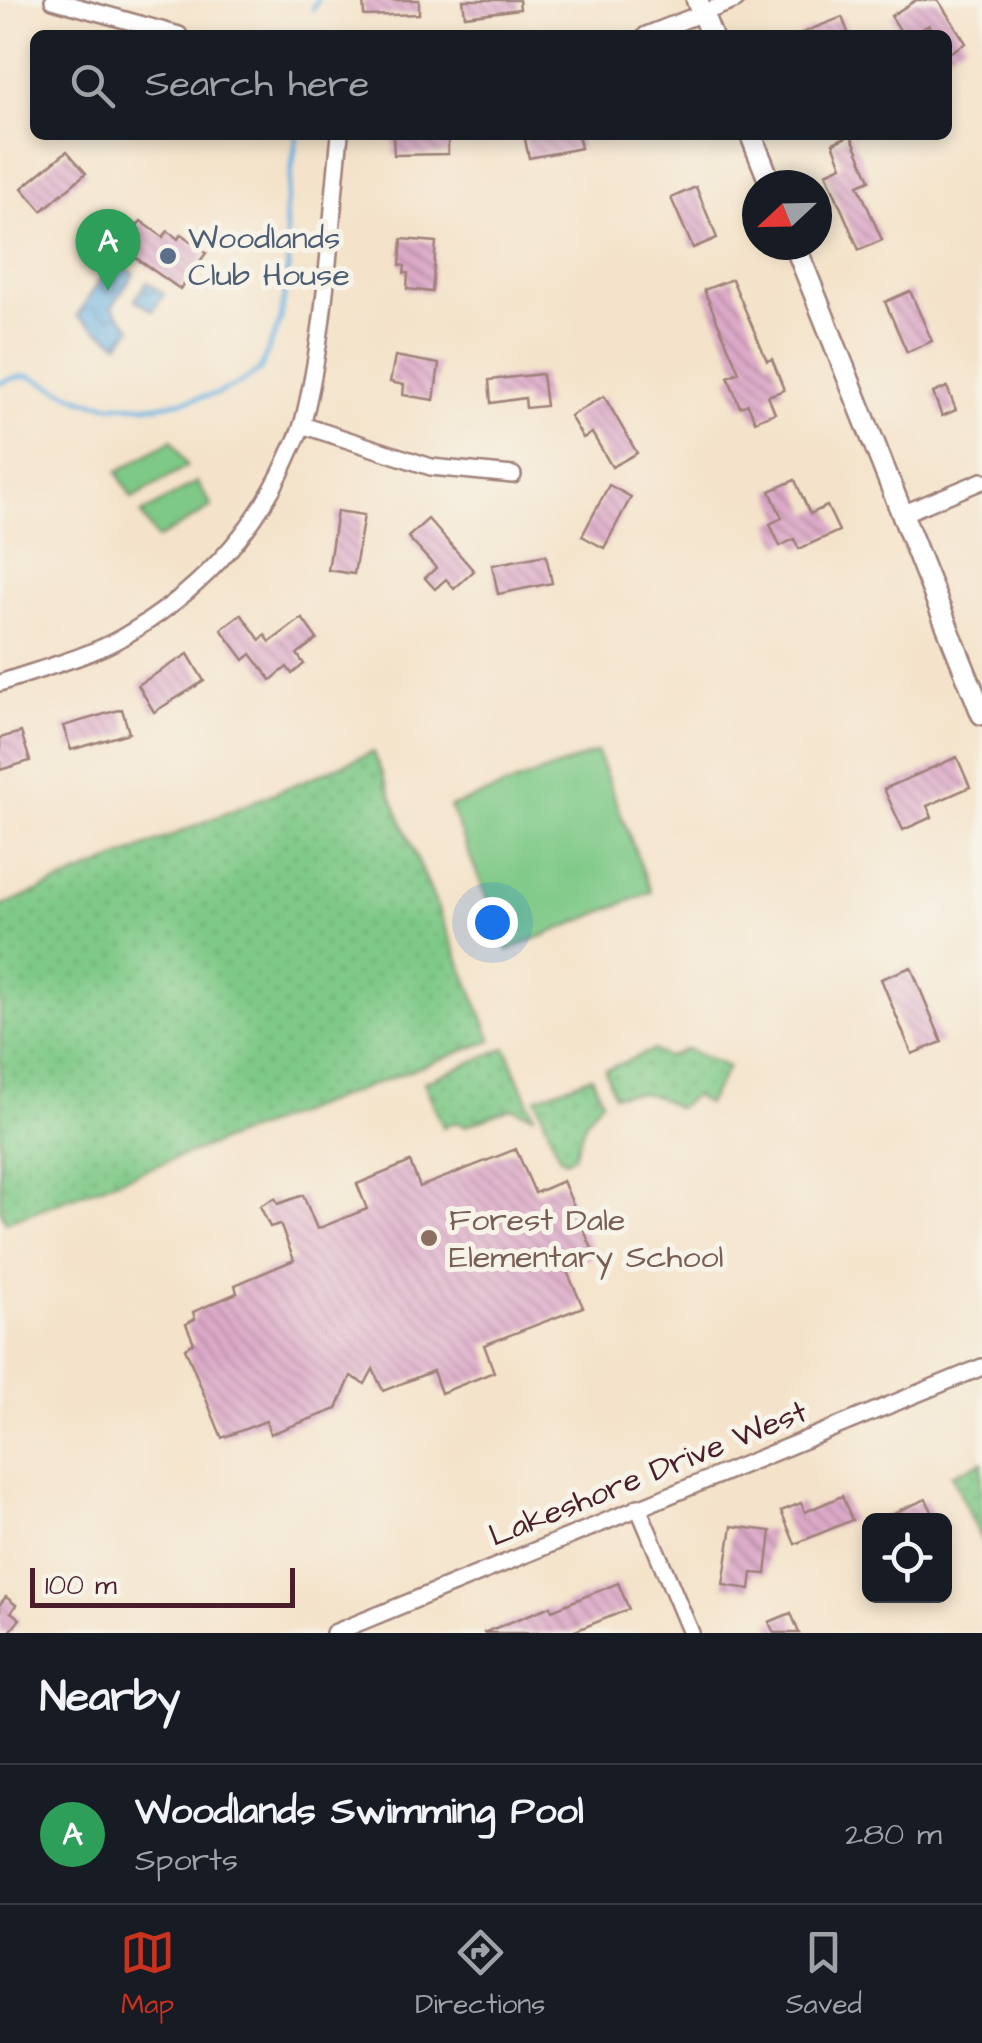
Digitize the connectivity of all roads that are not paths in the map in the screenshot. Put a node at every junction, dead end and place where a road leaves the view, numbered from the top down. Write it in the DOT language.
graph roads {
  1 [pos="53,0"];
  2 [pos="736,0"];
  3 [pos="700,6"];
  4 [pos="161,30"];
  5 [pos="655,30"];
  6 [pos="709,30"];
  7 [pos="339,140"];
  8 [pos="753,140"];
  9 [pos="764,170"];
  10 [pos="800,260"];
  11 [pos="302,425"];
  12 [pos="513,475"];
  13 [pos="982,481"];
  14 [pos="902,514"];
  15 [pos="0,682"];
  16 [pos="982,714"];
  17 [pos="982,1367"];
  18 [pos="638,1507"];
  19 [pos="363,1628"];
  20 [pos="334,1633"];
  21 [pos="691,1633"];
  1 -- 4 [label="street"];
  2 -- 3 [label="street"];
  3 -- 5 [label="street"];
  3 -- 6 [label="street"];
  7 -- 11 [label="street"];
  8 -- 9 [label="street"];
  10 -- 14 [label="street"];
  11 -- 12 [label="street"];
  11 -- 15 [label="street"];
  13 -- 14 [label="street"];
  14 -- 16 [label="street"];
  17 -- 18 [label="street, Lakeshore Drive West"];
  18 -- 19 [label="street, Lakeshore Drive West"];
  18 -- 21 [label="street"];
  19 -- 20 [label="street, Lakeshore Drive West"];
}
